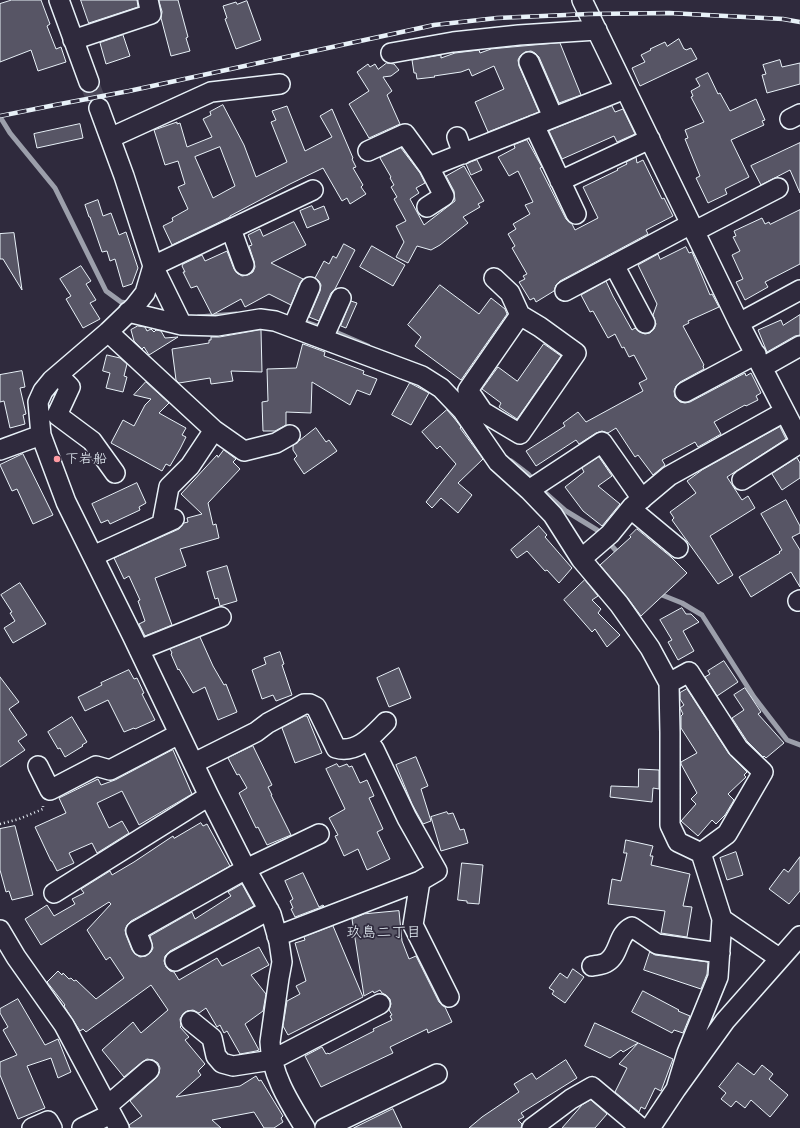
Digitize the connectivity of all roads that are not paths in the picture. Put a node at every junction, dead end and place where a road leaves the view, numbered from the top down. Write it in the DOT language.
graph roads {
  1 [pos="59,0"];
  2 [pos="148,0"];
  3 [pos="582,0"];
  4 [pos="597,30"];
  5 [pos="74,40"];
  6 [pos="391,53"];
  7 [pos="529,62"];
  8 [pos="89,82"];
  9 [pos="280,84"];
  10 [pos="625,89"];
  11 [pos="99,108"];
  12 [pos="553,117"];
  13 [pos="534,125"];
  14 [pos="110,138"];
  15 [pos="650,139"];
  16 [pos="368,151"];
  17 [pos="428,167"];
  18 [pos="560,181"];
  19 [pos="778,188"];
  20 [pos="313,190"];
  21 [pos="427,208"];
  22 [pos="576,214"];
  23 [pos="693,228"];
  24 [pos="231,229"];
  25 [pos="244,264"];
  26 [pos="614,265"];
  27 [pos="153,266"];
  28 [pos="494,278"];
  29 [pos="310,287"];
  30 [pos="800,290"];
  31 [pos="566,291"];
  32 [pos="341,298"];
  33 [pos="135,305"];
  34 [pos="520,315"];
  35 [pos="644,323"];
  36 [pos="739,323"];
  37 [pos="182,325"];
  38 [pos="294,327"];
  39 [pos="108,332"];
  40 [pos="323,337"];
  41 [pos="800,346"];
  42 [pos="759,360"];
  43 [pos="58,375"];
  44 [pos="685,392"];
  45 [pos="784,412"];
  46 [pos="476,420"];
  47 [pos="214,430"];
  48 [pos="41,435"];
  49 [pos="290,435"];
  50 [pos="800,442"];
  51 [pos="0,450"];
  52 [pos="115,473"];
  53 [pos="742,480"];
  54 [pos="537,485"];
  55 [pos="636,504"];
  56 [pos="678,548"];
  57 [pos="94,556"];
  58 [pos="581,559"];
  59 [pos="221,617"];
  60 [pos="140,650"];
  61 [pos="669,683"];
  62 [pos="386,722"];
  63 [pos="179,734"];
  64 [pos="374,748"];
  65 [pos="194,763"];
  66 [pos="38,766"];
  67 [pos="209,796"];
  68 [pos="319,834"];
  69 [pos="701,853"];
  70 [pos="246,869"];
  71 [pos="420,881"];
  72 [pos="54,893"];
  73 [pos="269,910"];
  74 [pos="722,919"];
  75 [pos="0,930"];
  76 [pos="277,936"];
  77 [pos="800,936"];
  78 [pos="142,946"];
  79 [pos="720,953"];
  80 [pos="780,958"];
  81 [pos="176,962"];
  82 [pos="592,966"];
  83 [pos="449,997"];
  84 [pos="380,1004"];
  85 [pos="191,1022"];
  86 [pos="272,1060"];
  87 [pos="149,1070"];
  88 [pos="437,1074"];
  89 [pos="676,1088"];
  90 [pos="113,1116"];
  91 [pos="32,1128"];
  92 [pos="52,1128"];
  93 [pos="82,1128"];
  94 [pos="305,1128"];
  95 [pos="325,1128"];
  96 [pos="532,1128"];
  97 [pos="642,1128"];
  98 [pos="650,1128"];
  1 -- 5 [label="street"];
  2 -- 5 [label="street"];
  3 -- 4 [label="street"];
  4 -- 6 [label="street"];
  4 -- 10 [label="street"];
  5 -- 8 [label="street"];
  7 -- 12 [label="street"];
  9 -- 14 [label="street"];
  10 -- 12 [label="street"];
  10 -- 15 [label="street"];
  11 -- 14 [label="street"];
  12 -- 13 [label="street"];
  13 -- 17 [label="street"];
  13 -- 18 [label="street"];
  14 -- 27 [label="street"];
  15 -- 18 [label="street"];
  15 -- 23 [label="street"];
  16 -- 17 [label="street"];
  17 -- 21 [label="street"];
  18 -- 22 [label="street"];
  19 -- 23 [label="street"];
  20 -- 24 [label="street"];
  23 -- 26 [label="street"];
  23 -- 36 [label="street"];
  24 -- 25 [label="street"];
  24 -- 27 [label="street"];
  26 -- 31 [label="street"];
  26 -- 35 [label="street"];
  27 -- 33 [label="street"];
  27 -- 37 [label="street"];
  28 -- 34 [label="street"];
  29 -- 38 [label="street"];
  30 -- 36 [label="street"];
  32 -- 40 [label="street"];
  33 -- 37 [label="street"];
  33 -- 39 [label="street"];
  34 -- 46 [label="street"];
  34 -- 46 [label="street"];
  36 -- 42 [label="street"];
  37 -- 38 [label="street"];
  38 -- 40 [label="street"];
  39 -- 43 [label="street"];
  39 -- 47 [label="street"];
  40 -- 46 [label="street"];
  41 -- 42 [label="street"];
  42 -- 44 [label="street"];
  42 -- 45 [label="street"];
  43 -- 48 [label="street"];
  43 -- 52 [label="street"];
  45 -- 50 [label="street"];
  45 -- 55 [label="street"];
  46 -- 54 [label="street"];
  47 -- 49 [label="street"];
  47 -- 57 [label="street"];
  48 -- 51 [label="street"];
  48 -- 57 [label="street"];
  50 -- 53 [label="street"];
  54 -- 55 [label="street"];
  54 -- 58 [label="street"];
  55 -- 56 [label="street"];
  55 -- 58 [label="street"];
  57 -- 60 [label="street"];
  58 -- 61 [label="street"];
  59 -- 60 [label="street"];
  60 -- 63 [label="street"];
  61 -- 69 [label="street"];
  61 -- 69 [label="street"];
  62 -- 65 [label="street"];
  63 -- 65 [label="street"];
  63 -- 66 [label="street"];
  64 -- 71 [label="street"];
  65 -- 67 [label="street"];
  67 -- 70 [label="street"];
  67 -- 72 [label="street"];
  68 -- 70 [label="street"];
  69 -- 74 [label="street"];
  70 -- 73 [label="street"];
  70 -- 78 [label="street"];
  71 -- 76 [label="street"];
  71 -- 83 [label="street"];
  73 -- 76 [label="street"];
  73 -- 81 [label="street"];
  74 -- 79 [label="street"];
  74 -- 80 [label="street"];
  75 -- 90 [label="street"];
  76 -- 86 [label="street"];
  77 -- 80 [label="street"];
  79 -- 82 [label="street"];
  79 -- 89 [label="street"];
  80 -- 89 [label="street"];
  84 -- 86 [label="street"];
  85 -- 86 [label="street"];
  86 -- 94 [label="street"];
  87 -- 90 [label="street"];
  88 -- 95 [label="street"];
  89 -- 98 [label="street"];
  90 -- 93 [label="street"];
  91 -- 92 [label="street"];
  96 -- 97 [label="street"];
}
